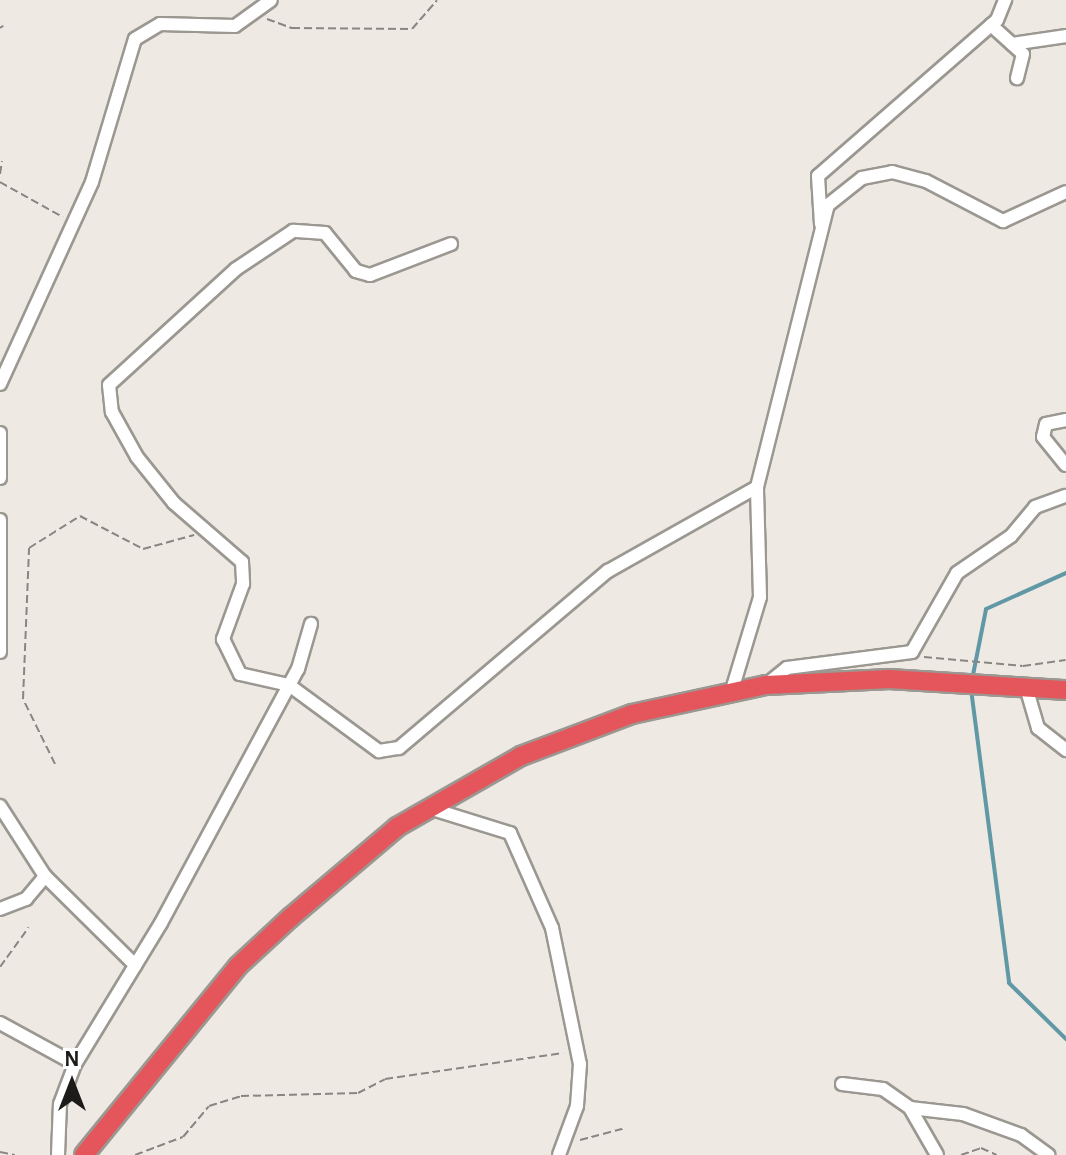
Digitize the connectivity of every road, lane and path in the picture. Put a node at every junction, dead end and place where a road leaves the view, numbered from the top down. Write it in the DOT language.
graph roads {
  1 [pos="271,0"];
  2 [pos="437,0"];
  3 [pos="1005,0"];
  4 [pos="259,15"];
  5 [pos="991,25"];
  6 [pos="1066,36"];
  7 [pos="1012,44"];
  8 [pos="1017,78"];
  9 [pos="2,161"];
  10 [pos="0,174"];
  11 [pos="0,182"];
  12 [pos="1066,192"];
  13 [pos="75,224"];
  14 [pos="821,224"];
  15 [pos="451,244"];
  16 [pos="0,384"];
  17 [pos="1066,420"];
  18 [pos="0,433"];
  19 [pos="1066,465"];
  20 [pos="0,478"];
  21 [pos="757,487"];
  22 [pos="1066,496"];
  23 [pos="0,520"];
  24 [pos="207,532"];
  25 [pos="0,539"];
  26 [pos="311,624"];
  27 [pos="0,652"];
  28 [pos="912,652"];
  29 [pos="1066,660"];
  30 [pos="289,685"];
  31 [pos="766,685"];
  32 [pos="1026,687"];
  33 [pos="732,690"];
  34 [pos="1066,690"];
  35 [pos="1066,750"];
  36 [pos="55,764"];
  37 [pos="0,806"];
  38 [pos="429,808"];
  39 [pos="45,876"];
  40 [pos="0,909"];
  41 [pos="29,927"];
  42 [pos="135,965"];
  43 [pos="0,967"];
  44 [pos="0,1023"];
  45 [pos="579,1051"];
  46 [pos="75,1064"];
  47 [pos="842,1084"];
  48 [pos="910,1108"];
  49 [pos="625,1128"];
  50 [pos="566,1139"];
  51 [pos="0,1152"];
  52 [pos="15,1155"];
  53 [pos="58,1155"];
  54 [pos="84,1155"];
  55 [pos="135,1155"];
  56 [pos="559,1155"];
  57 [pos="937,1155"];
  58 [pos="961,1155"];
  59 [pos="997,1155"];
  60 [pos="1049,1155"];
  1 -- 4 [label="street"];
  2 -- 4 [label="path"];
  3 -- 5 [label="street"];
  4 -- 13 [label="street"];
  5 -- 7 [label="street"];
  5 -- 14 [label="street"];
  6 -- 7 [label="street"];
  7 -- 8 [label="street"];
  9 -- 10 [label="path"];
  11 -- 13 [label="path"];
  12 -- 14 [label="street"];
  13 -- 16 [label="street"];
  14 -- 21 [label="street"];
  15 -- 24 [label="street"];
  17 -- 19 [label="street"];
  18 -- 20 [label="street"];
  21 -- 30 [label="street"];
  21 -- 33 [label="street"];
  22 -- 28 [label="street"];
  23 -- 25 [label="street"];
  24 -- 30 [label="street"];
  24 -- 36 [label="path"];
  25 -- 27 [label="street"];
  26 -- 30 [label="street"];
  28 -- 29 [label="path"];
  28 -- 31 [label="street"];
  30 -- 42 [label="street"];
  31 -- 32 [label="highway"];
  31 -- 33 [label="highway"];
  32 -- 34 [label="highway"];
  32 -- 35 [label="street"];
  33 -- 38 [label="highway"];
  37 -- 39 [label="street"];
  38 -- 45 [label="street"];
  38 -- 54 [label="highway"];
  39 -- 40 [label="street"];
  39 -- 42 [label="street"];
  41 -- 43 [label="path"];
  42 -- 46 [label="street"];
  44 -- 46 [label="street"];
  45 -- 50 [label="street"];
  45 -- 55 [label="path"];
  46 -- 53 [label="street"];
  47 -- 48 [label="street"];
  48 -- 57 [label="street"];
  48 -- 60 [label="street"];
  49 -- 50 [label="path"];
  50 -- 56 [label="street"];
  51 -- 52 [label="path"];
  58 -- 59 [label="path"];
}
